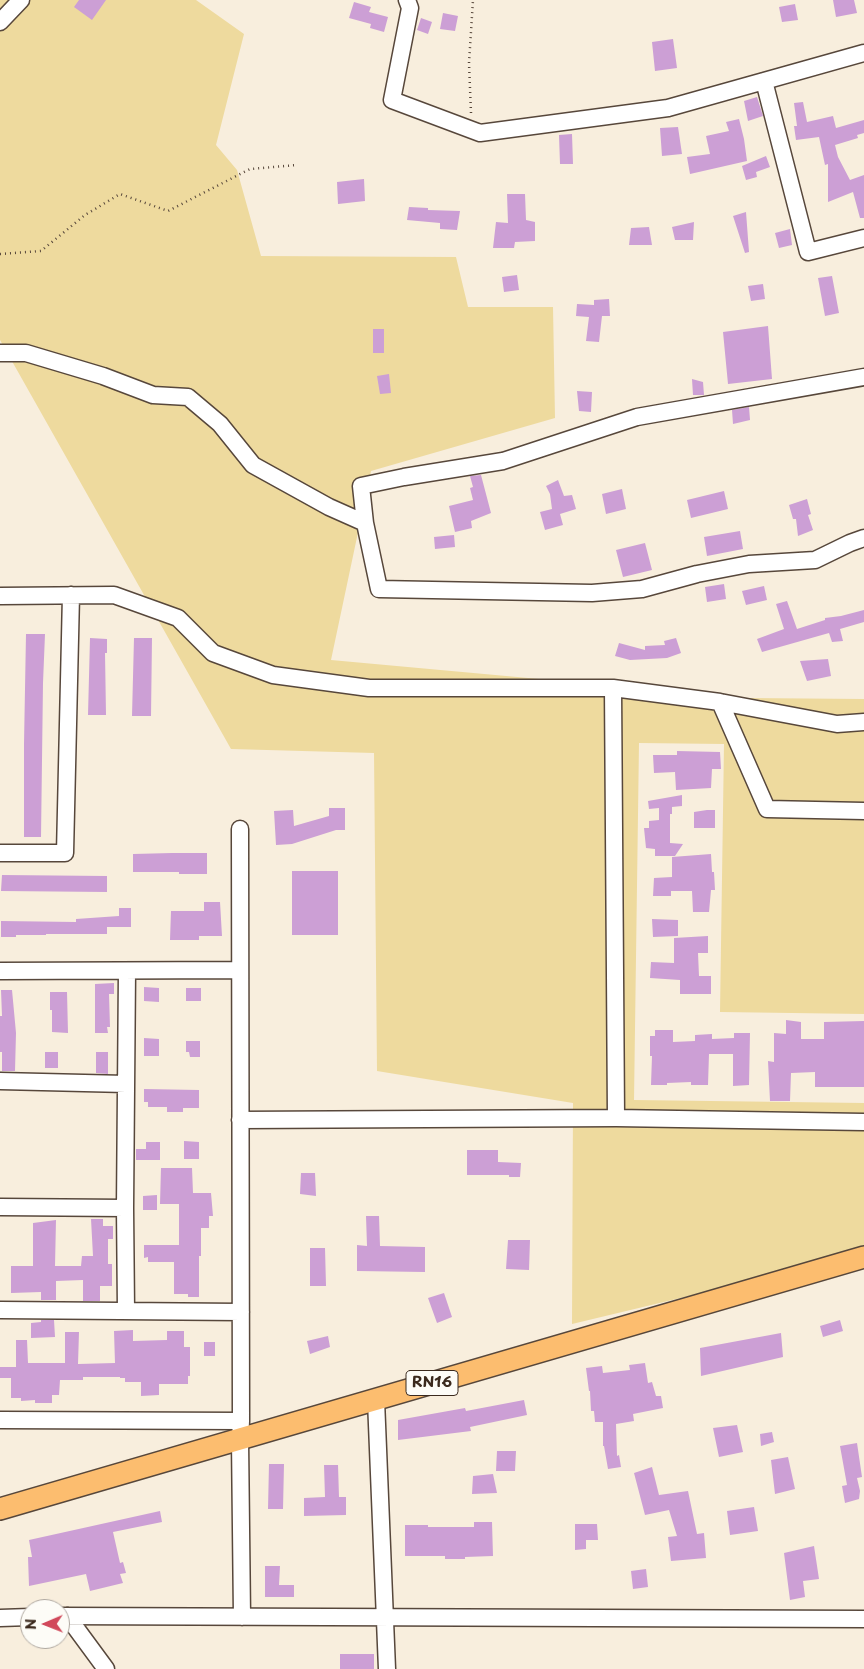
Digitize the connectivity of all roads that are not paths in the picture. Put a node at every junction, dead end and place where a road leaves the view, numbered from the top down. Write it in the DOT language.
graph roads {
  1 [pos="21,0"];
  2 [pos="407,0"];
  3 [pos="0,22"];
  4 [pos="864,53"];
  5 [pos="764,81"];
  6 [pos="864,238"];
  7 [pos="0,352"];
  8 [pos="864,377"];
  9 [pos="365,523"];
  10 [pos="864,538"];
  11 [pos="71,595"];
  12 [pos="0,596"];
  13 [pos="613,688"];
  14 [pos="720,702"];
  15 [pos="864,722"];
  16 [pos="864,811"];
  17 [pos="240,829"];
  18 [pos="0,853"];
  19 [pos="240,970"];
  20 [pos="0,971"];
  21 [pos="126,971"];
  22 [pos="0,1081"];
  23 [pos="126,1084"];
  24 [pos="616,1118"];
  25 [pos="240,1120"];
  26 [pos="864,1122"];
  27 [pos="0,1207"];
  28 [pos="124,1208"];
  29 [pos="864,1257"];
  30 [pos="0,1310"];
  31 [pos="126,1312"];
  32 [pos="241,1312"];
  33 [pos="376,1400"];
  34 [pos="0,1420"];
  35 [pos="241,1431"];
  36 [pos="0,1509"];
  37 [pos="70,1616"];
  38 [pos="20,1617"];
  39 [pos="242,1617"];
  40 [pos="385,1617"];
  41 [pos="0,1618"];
  42 [pos="864,1619"];
  43 [pos="70,1625"];
  44 [pos="106,1669"];
  45 [pos="387,1669"];
  1 -- 3 [label="street"];
  2 -- 5 [label="street"];
  4 -- 5 [label="street"];
  5 -- 6 [label="street"];
  7 -- 9 [label="street"];
  8 -- 9 [label="street"];
  9 -- 10 [label="street"];
  11 -- 12 [label="street"];
  11 -- 13 [label="street"];
  11 -- 18 [label="street"];
  13 -- 14 [label="street"];
  13 -- 24 [label="street"];
  14 -- 15 [label="street"];
  14 -- 16 [label="street"];
  17 -- 19 [label="street"];
  19 -- 21 [label="street"];
  19 -- 25 [label="street"];
  20 -- 21 [label="street"];
  21 -- 23 [label="street"];
  22 -- 23 [label="street"];
  23 -- 28 [label="street"];
  24 -- 25 [label="street"];
  24 -- 26 [label="street"];
  25 -- 32 [label="street"];
  27 -- 28 [label="street"];
  28 -- 31 [label="street"];
  29 -- 33 [label="main road, RN16"];
  30 -- 31 [label="street"];
  31 -- 32 [label="street"];
  32 -- 35 [label="street"];
  33 -- 35 [label="main road, RN16"];
  33 -- 40 [label="street"];
  34 -- 35 [label="street"];
  35 -- 36 [label="main road, RN16"];
  35 -- 39 [label="street"];
  37 -- 39 [label="street"];
  38 -- 41 [label="street"];
  39 -- 40 [label="street"];
  40 -- 42 [label="street"];
  40 -- 45 [label="street"];
  43 -- 44 [label="street"];
}
